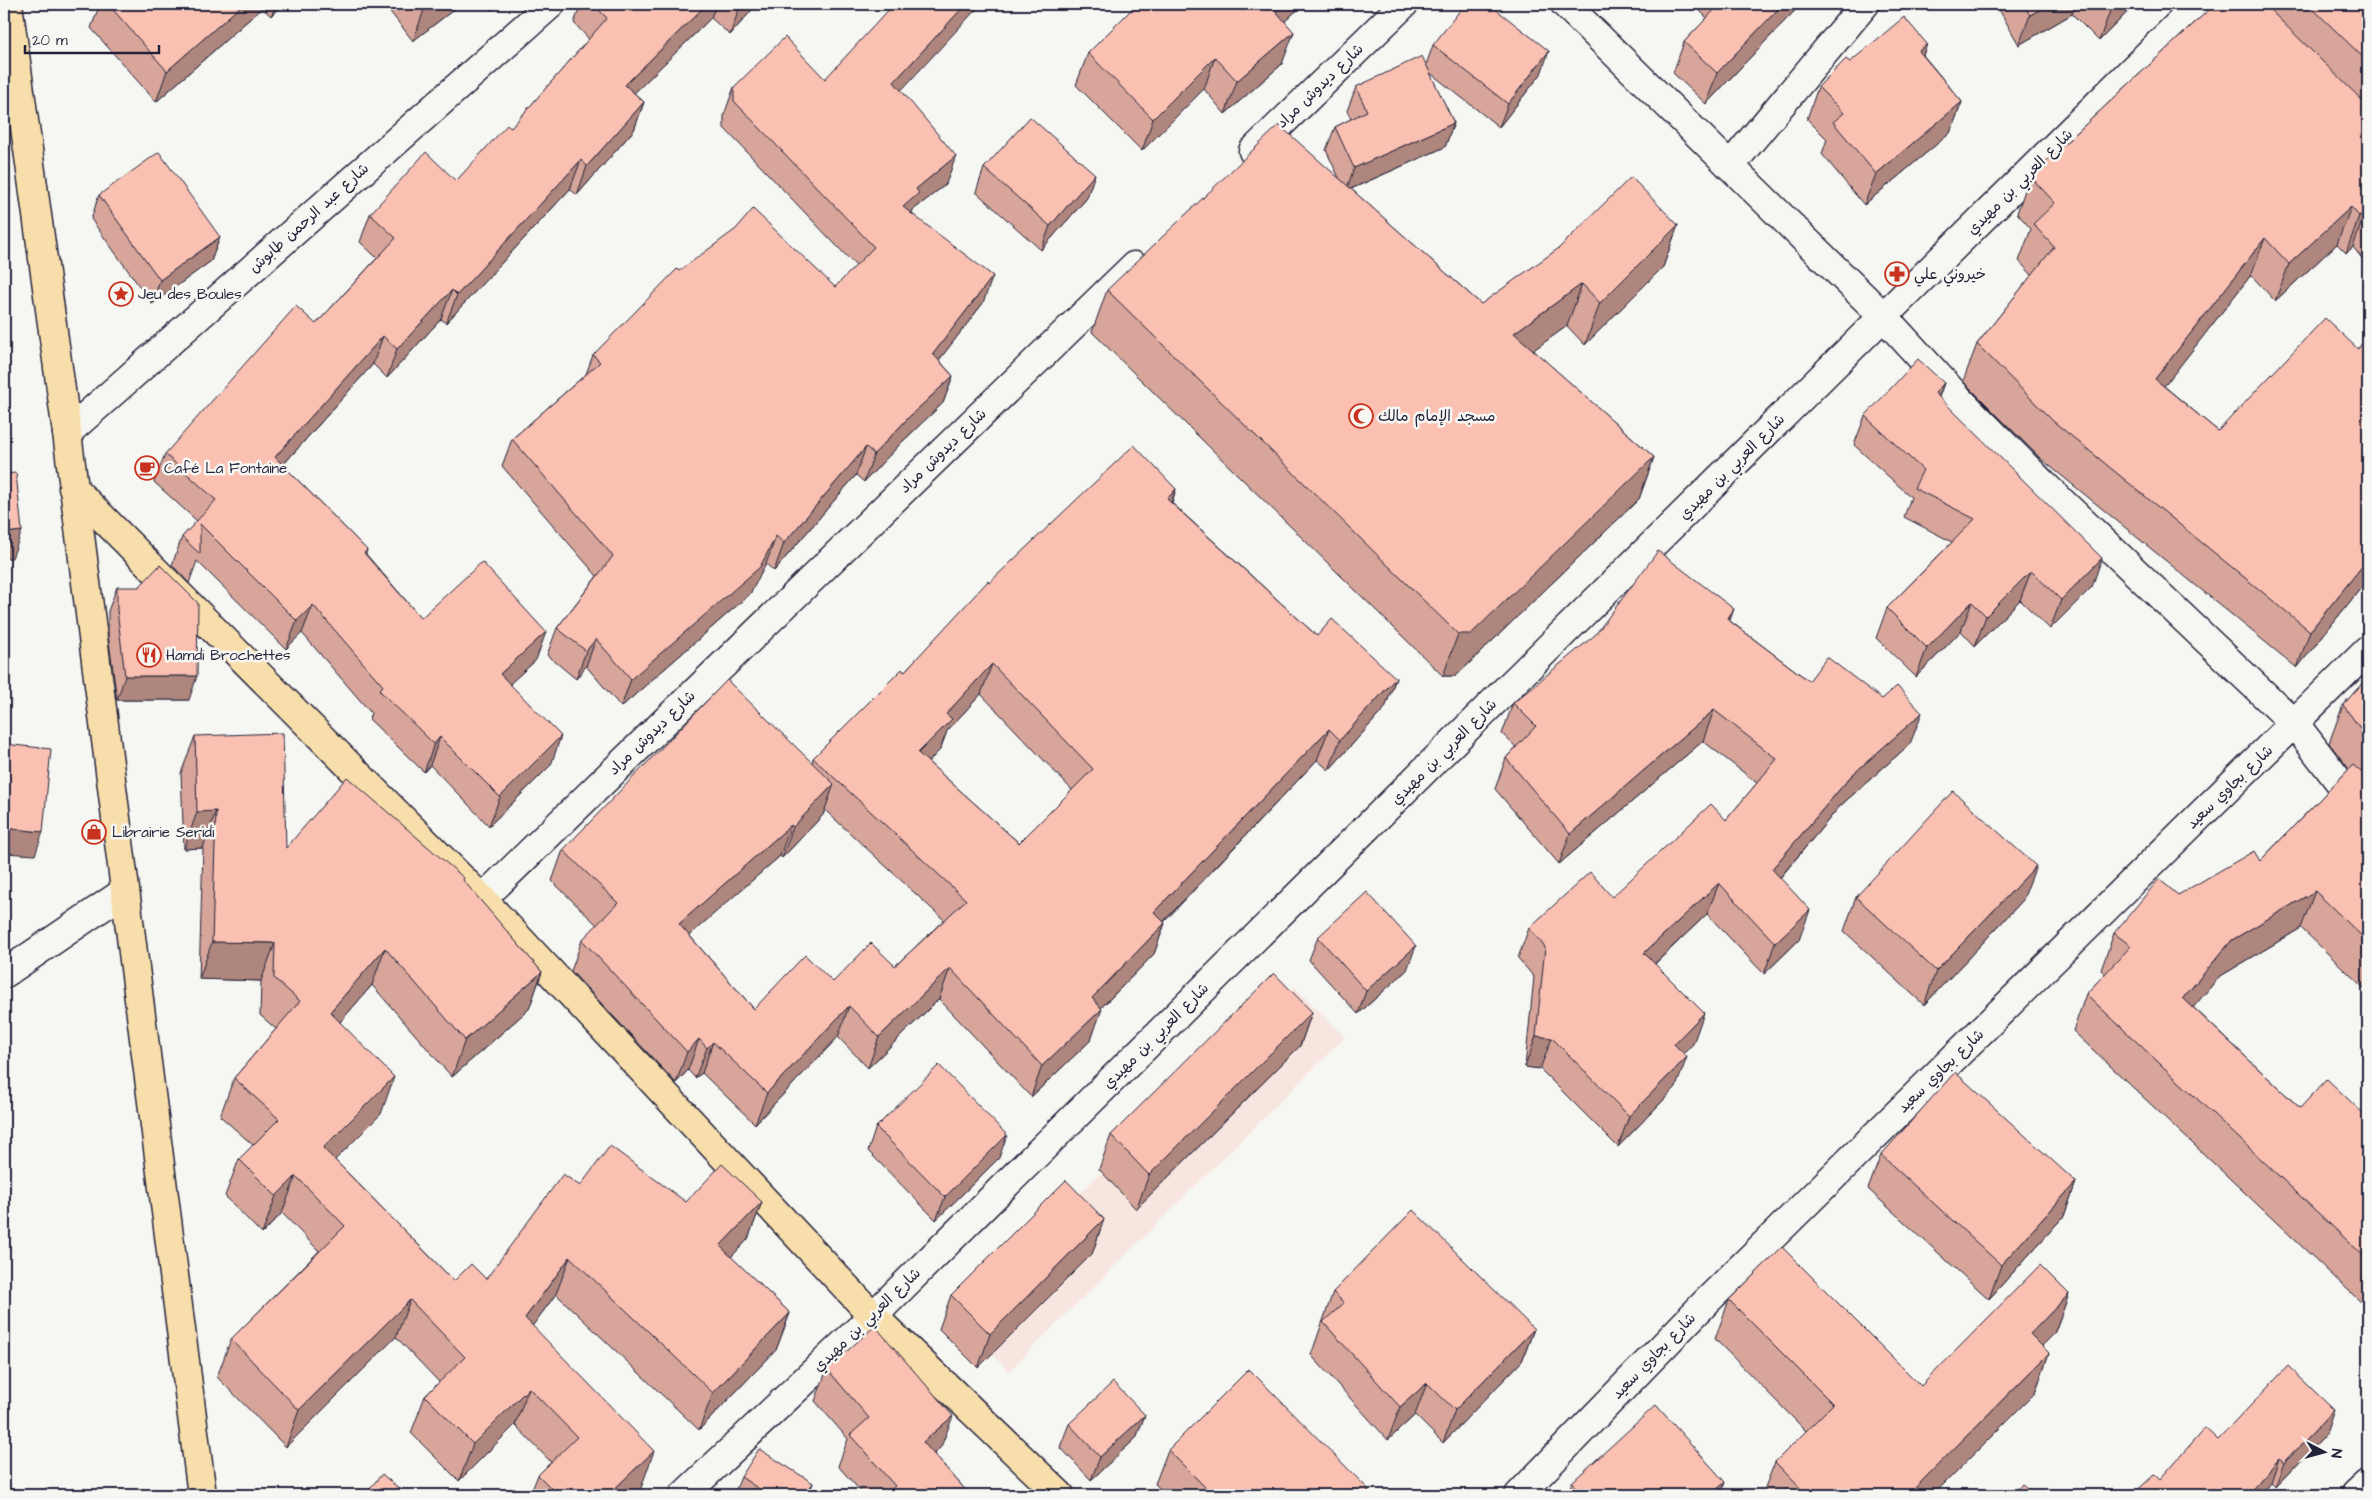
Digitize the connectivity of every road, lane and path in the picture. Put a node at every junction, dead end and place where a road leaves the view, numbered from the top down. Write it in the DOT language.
graph roads {
  1 [pos="8,4"];
  2 [pos="551,4"];
  3 [pos="1404,4"];
  4 [pos="1564,4"];
  5 [pos="1865,4"];
  6 [pos="2199,4"];
  7 [pos="1730,166"];
  8 [pos="1233,170"];
  9 [pos="1154,247"];
  10 [pos="1884,317"];
  11 [pos="67,433"];
  12 [pos="73,488"];
  13 [pos="2368,650"];
  14 [pos="2295,724"];
  15 [pos="2368,808"];
  16 [pos="124,892"];
  17 [pos="482,899"];
  18 [pos="4,974"];
  19 [pos="873,1316"];
  20 [pos="2368,1484"];
  21 [pos="202,1495"];
  22 [pos="684,1495"];
  23 [pos="1060,1495"];
  24 [pos="1519,1495"];
  25 [pos="2356,1495"];
  1 -- 11 [label="main road"];
  2 -- 11 [label="street, شارع عبد الرحمن طابوش"];
  3 -- 8 [label="street, شارع ديدوش مراد"];
  4 -- 7 [label="street"];
  5 -- 7 [label="street"];
  6 -- 10 [label="street, شارع العربي بن مهيدي"];
  7 -- 10 [label="street"];
  9 -- 17 [label="street, شارع ديدوش مراد"];
  10 -- 14 [label="street"];
  10 -- 19 [label="street, شارع العربي بن مهيدي"];
  11 -- 12 [label="main road"];
  12 -- 16 [label="main road"];
  12 -- 17 [label="main road"];
  13 -- 14 [label="street, شارع بجاوي سعيد"];
  14 -- 15 [label="street"];
  14 -- 24 [label="street, شارع بجاوي سعيد"];
  16 -- 18 [label="street"];
  16 -- 21 [label="main road"];
  17 -- 19 [label="main road"];
  19 -- 22 [label="street, شارع العربي بن مهيدي"];
  19 -- 23 [label="main road"];
  20 -- 25 [label="street"];
}
